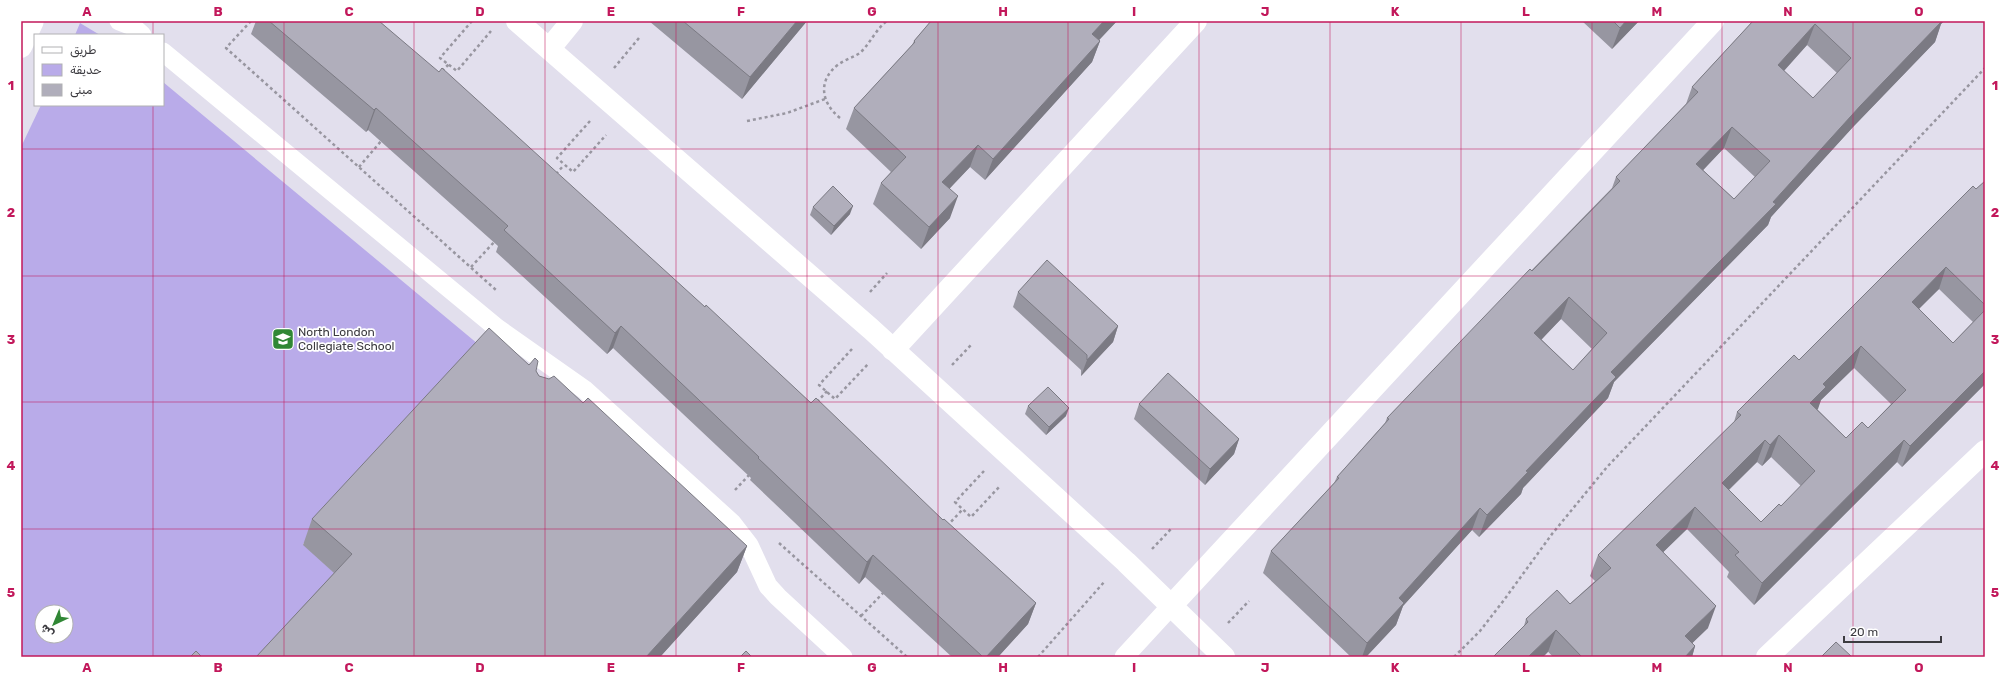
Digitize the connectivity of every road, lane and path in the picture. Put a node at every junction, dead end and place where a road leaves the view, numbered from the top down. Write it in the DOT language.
graph roads {
  1 [pos="34,21"];
  2 [pos="119,21"];
  3 [pos="472,21"];
  4 [pos="517,21"];
  5 [pos="572,21"];
  6 [pos="887,21"];
  7 [pos="1196,21"];
  8 [pos="1713,21"];
  9 [pos="494,27"];
  10 [pos="141,34"];
  11 [pos="639,38"];
  12 [pos="21,47"];
  13 [pos="550,48"];
  14 [pos="164,53"];
  15 [pos="448,64"];
  16 [pos="1985,68"];
  17 [pos="439,76"];
  18 [pos="825,99"];
  19 [pos="610,100"];
  20 [pos="840,118"];
  21 [pos="747,121"];
  22 [pos="384,138"];
  23 [pos="564,165"];
  24 [pos="359,167"];
  25 [pos="554,176"];
  26 [pos="497,239"];
  27 [pos="471,267"];
  28 [pos="871,329"];
  29 [pos="890,347"];
  30 [pos="559,370"];
  31 [pos="546,385"];
  32 [pos="827,391"];
  33 [pos="816,403"];
  34 [pos="1004,450"];
  35 [pos="1985,451"];
  36 [pos="1020,465"];
  37 [pos="754,469"];
  38 [pos="733,492"];
  39 [pos="963,509"];
  40 [pos="941,532"];
  41 [pos="1126,562"];
  42 [pos="888,588"];
  43 [pos="1171,606"];
  44 [pos="861,616"];
  45 [pos="843,657"];
  46 [pos="1038,657"];
  47 [pos="1124,657"];
  48 [pos="1224,657"];
  49 [pos="1454,657"];
  50 [pos="1768,657"];
  1 -- 12 [label="street"];
  2 -- 10 [label="lane"];
  3 -- 15 [label="path"];
  4 -- 13 [label="street"];
  5 -- 13 [label="street"];
  6 -- 18 [label="path"];
  7 -- 29 [label="street"];
  8 -- 43 [label="street"];
  9 -- 15 [label="path"];
  11 -- 19 [label="path"];
  13 -- 19 [label="street"];
  14 -- 30 [label="lane"];
  15 -- 17 [label="path"];
  16 -- 49 [label="path"];
  18 -- 20 [label="path"];
  18 -- 21 [label="path"];
  19 -- 23 [label="path"];
  19 -- 23 [label="path"];
  19 -- 28 [label="street"];
  22 -- 24 [label="path"];
  23 -- 25 [label="path"];
  26 -- 27 [label="path"];
  28 -- 29 [label="street"];
  28 -- 32 [label="path"];
  29 -- 32 [label="path"];
  29 -- 34 [label="street"];
  30 -- 31 [label="lane"];
  30 -- 45 [label="lane"];
  32 -- 33 [label="path"];
  34 -- 36 [label="street"];
  34 -- 39 [label="path"];
  35 -- 50 [label="street"];
  36 -- 39 [label="path"];
  36 -- 41 [label="street"];
  37 -- 38 [label="path"];
  39 -- 40 [label="path"];
  41 -- 43 [label="street"];
  41 -- 46 [label="path"];
  42 -- 44 [label="path"];
  43 -- 47 [label="lane"];
  43 -- 48 [label="street"];
}
